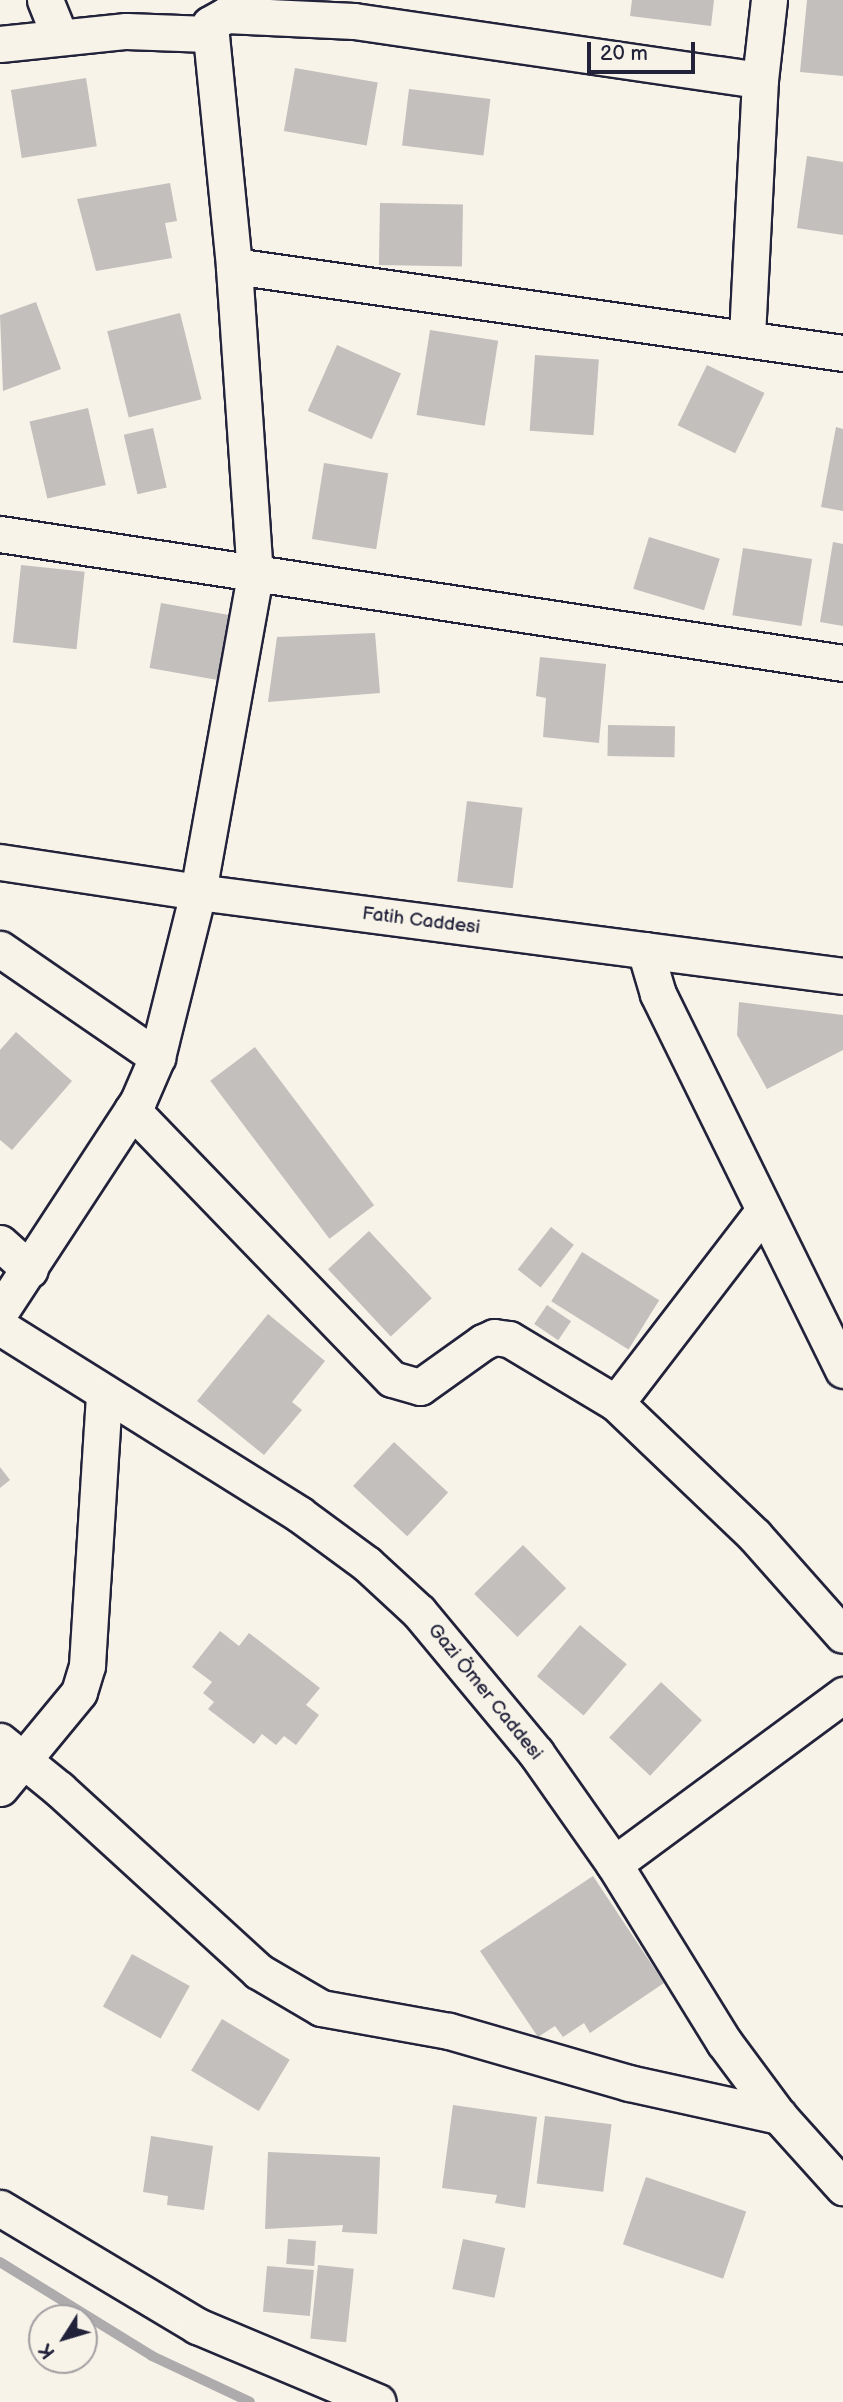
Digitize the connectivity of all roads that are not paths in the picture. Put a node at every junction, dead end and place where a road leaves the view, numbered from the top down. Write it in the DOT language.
graph roads {
  1 [pos="45,0"];
  2 [pos="769,0"];
  3 [pos="352,10"];
  4 [pos="208,34"];
  5 [pos="60,37"];
  6 [pos="0,44"];
  7 [pos="760,80"];
  8 [pos="234,266"];
  9 [pos="747,336"];
  10 [pos="843,353"];
  11 [pos="0,534"];
  12 [pos="255,576"];
  13 [pos="843,663"];
  14 [pos="0,862"];
  15 [pos="198,892"];
  16 [pos="0,948"];
  17 [pos="645,950"];
  18 [pos="843,976"];
  19 [pos="157,1056"];
  20 [pos="132,1110"];
  21 [pos="764,1210"];
  22 [pos="0,1243"];
  23 [pos="30,1270"];
  24 [pos="0,1312"];
  25 [pos="0,1327"];
  26 [pos="843,1370"];
  27 [pos="104,1394"];
  28 [pos="616,1403"];
  29 [pos="843,1635"];
  30 [pos="843,1695"];
  31 [pos="13,1751"];
  32 [pos="0,1788"];
  33 [pos="614,1864"];
  34 [pos="779,2116"];
  35 [pos="843,2188"];
  36 [pos="0,2208"];
  37 [pos="378,2402"];
  1 -- 5 [label="street"];
  2 -- 7 [label="street"];
  3 -- 4 [label="street"];
  3 -- 7 [label="street"];
  4 -- 5 [label="street"];
  4 -- 8 [label="street"];
  5 -- 6 [label="street"];
  7 -- 9 [label="street"];
  8 -- 9 [label="street"];
  8 -- 12 [label="street"];
  9 -- 10 [label="street"];
  11 -- 12 [label="street"];
  12 -- 13 [label="street"];
  12 -- 15 [label="street"];
  14 -- 15 [label="street, Fatih Caddesi"];
  15 -- 17 [label="street, Fatih Caddesi"];
  15 -- 19 [label="street"];
  16 -- 19 [label="street"];
  17 -- 18 [label="street, Fatih Caddesi"];
  17 -- 21 [label="street"];
  19 -- 20 [label="street"];
  20 -- 23 [label="street"];
  20 -- 28 [label="street"];
  21 -- 26 [label="street"];
  21 -- 28 [label="street"];
  22 -- 23 [label="street"];
  23 -- 24 [label="street"];
  25 -- 27 [label="street, Gazi Ömer Caddesi"];
  27 -- 31 [label="street"];
  27 -- 33 [label="street, Gazi Ömer Caddesi"];
  28 -- 29 [label="street"];
  30 -- 33 [label="street"];
  31 -- 32 [label="street"];
  31 -- 34 [label="street"];
  33 -- 34 [label="street, Gazi Ömer Caddesi"];
  34 -- 35 [label="street, Gazi Ömer Caddesi"];
  36 -- 37 [label="street"];
}
